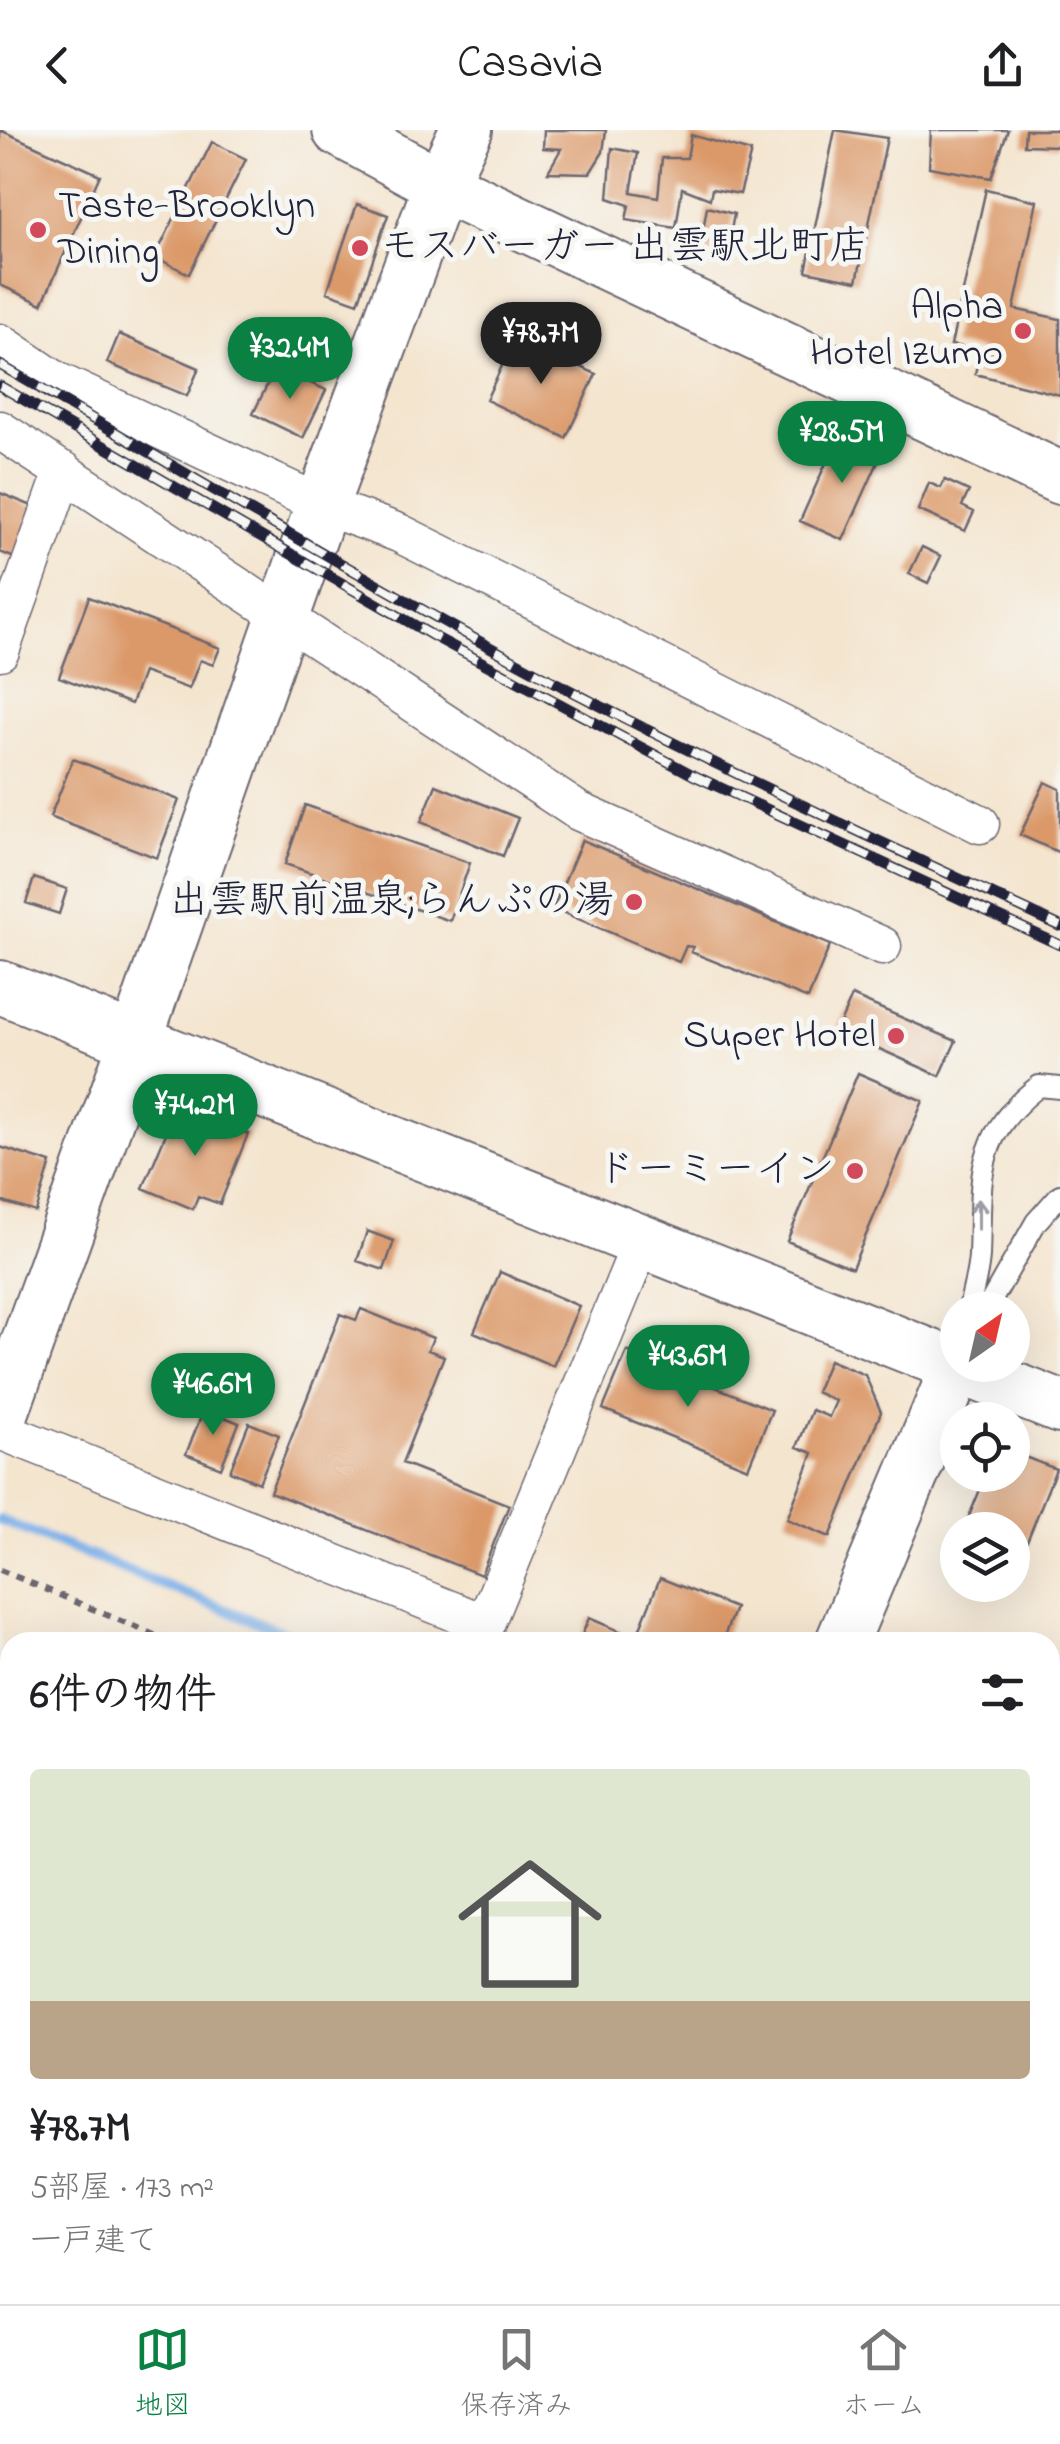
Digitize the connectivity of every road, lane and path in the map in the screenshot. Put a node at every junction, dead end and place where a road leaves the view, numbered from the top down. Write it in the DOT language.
graph roads {
  1 [pos="340,130"];
  2 [pos="466,130"];
  3 [pos="440,185"];
  4 [pos="0,342"];
  5 [pos="0,430"];
  6 [pos="64,471"];
  7 [pos="1060,478"];
  8 [pos="322,506"];
  9 [pos="283,619"];
  10 [pos="0,650"];
  11 [pos="980,824"];
  12 [pos="882,946"];
  13 [pos="0,987"];
  14 [pos="136,1039"];
  15 [pos="1060,1088"];
  16 [pos="1060,1195"];
  17 [pos="642,1240"];
  18 [pos="973,1292"];
  19 [pos="996,1292"];
  20 [pos="940,1359"];
  21 [pos="951,1382"];
  22 [pos="997,1382"];
  23 [pos="1060,1408"];
  24 [pos="0,1419"];
  25 [pos="0,1430"];
  26 [pos="0,1570"];
  27 [pos="147,1632"];
  28 [pos="846,1632"];
  1 -- 3 [label="street"];
  2 -- 3 [label="street"];
  3 -- 7 [label="street"];
  3 -- 8 [label="street"];
  4 -- 8 [label="street"];
  5 -- 6 [label="street"];
  6 -- 9 [label="street"];
  6 -- 10 [label="street"];
  8 -- 9 [label="street"];
  8 -- 11 [label="street"];
  9 -- 12 [label="street"];
  9 -- 14 [label="street"];
  13 -- 14 [label="street"];
  14 -- 17 [label="street"];
  14 -- 24 [label="street"];
  18 -- 15 [label="lane, one-way"];
  16 -- 19 [label="lane"];
  17 -- 20 [label="street"];
  17 -- 25 [label="street"];
  21 -- 28 [label="street"];
  22 -- 23 [label="street"];
  26 -- 27 [label="path"];
}
